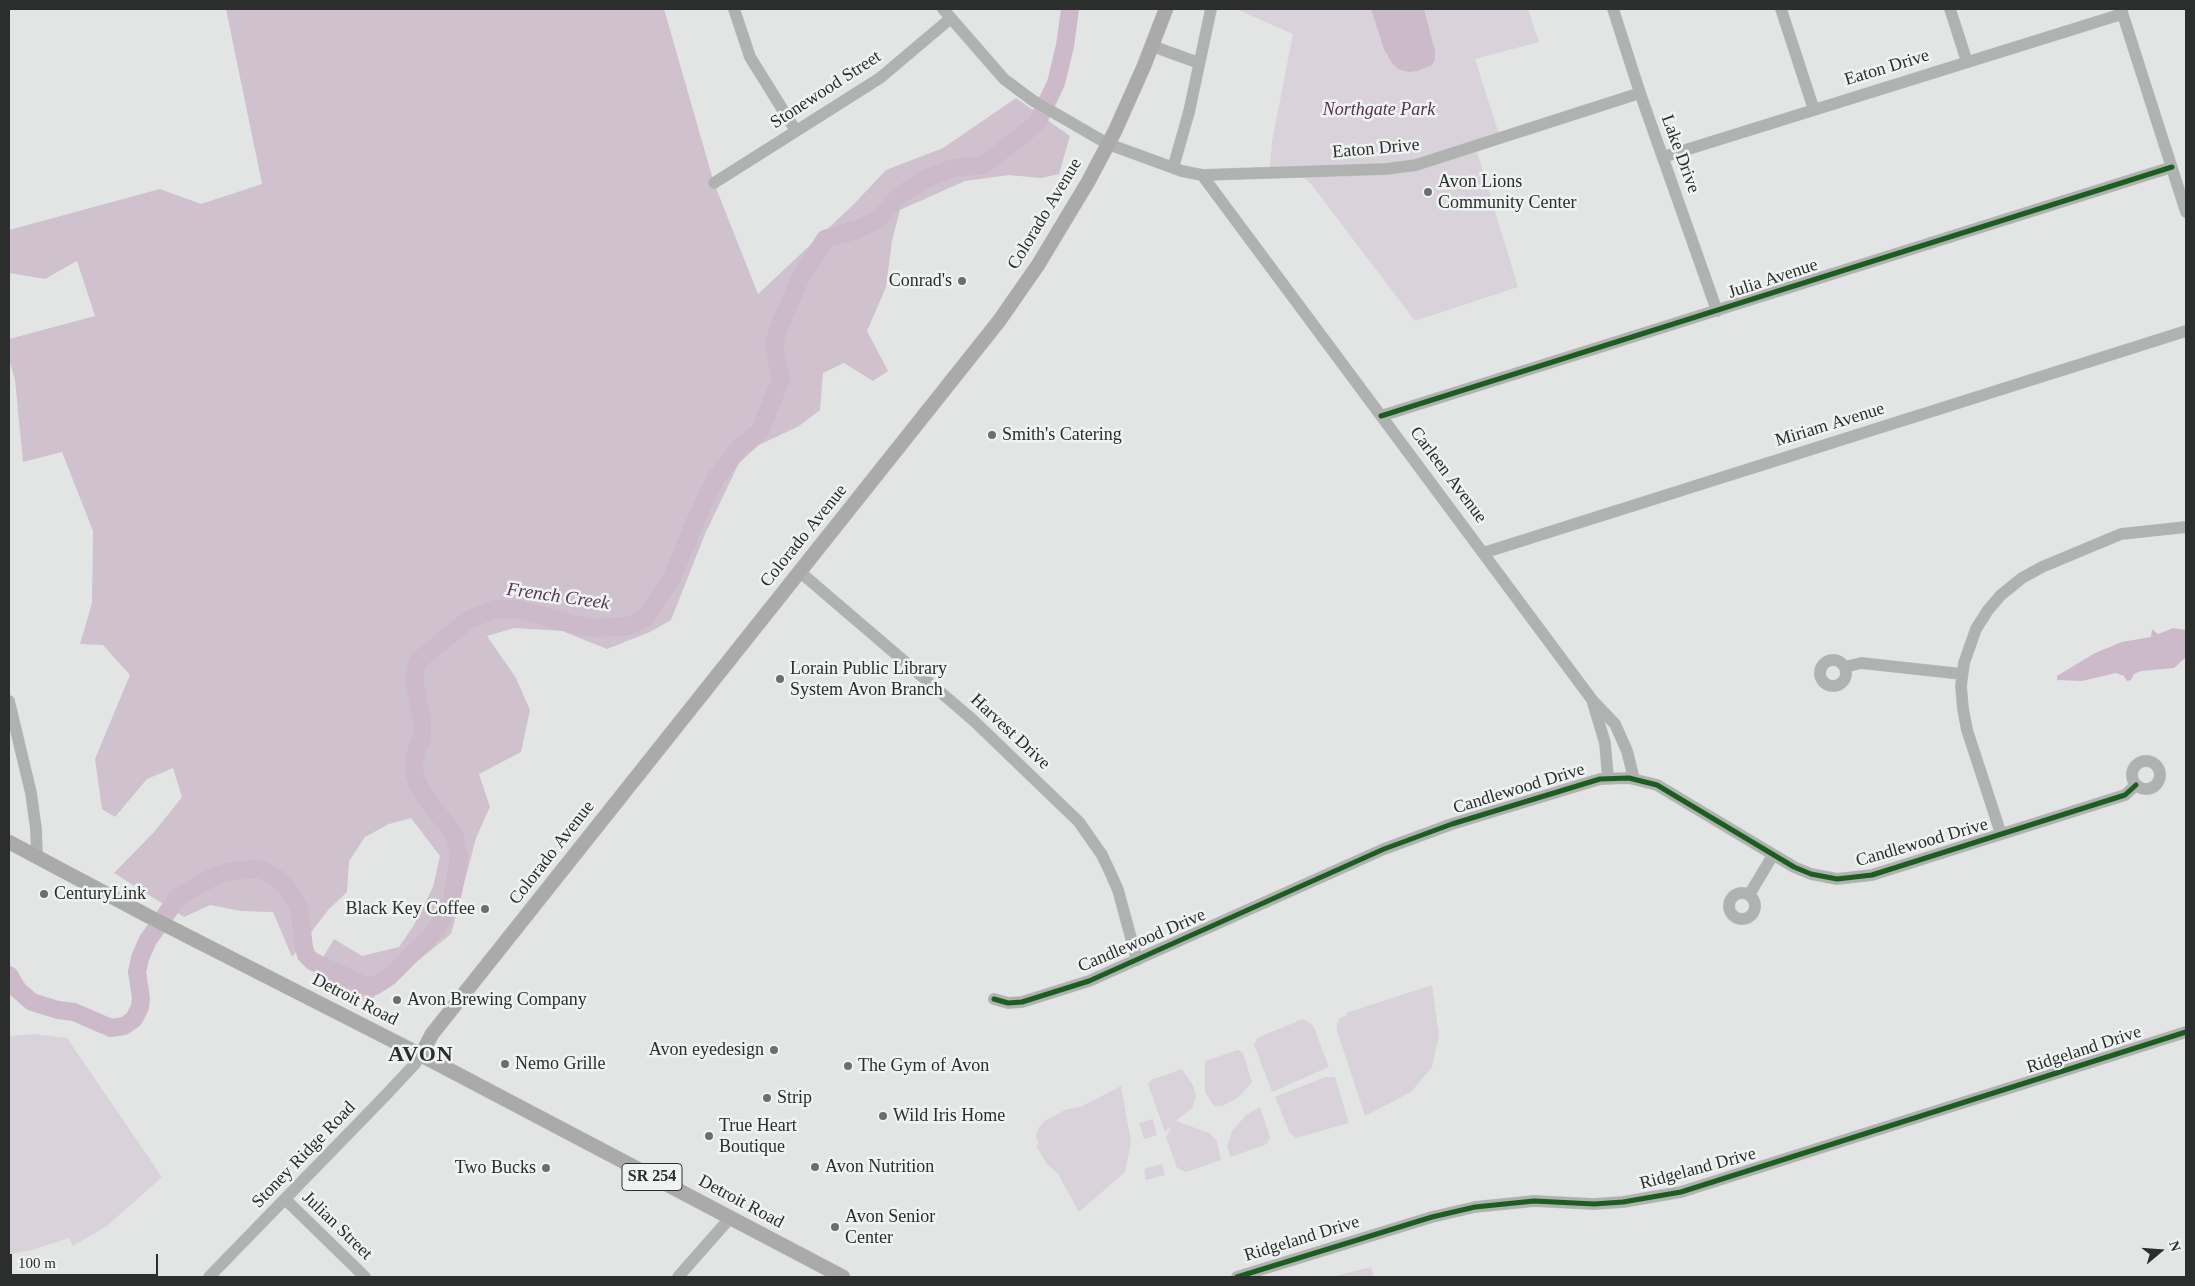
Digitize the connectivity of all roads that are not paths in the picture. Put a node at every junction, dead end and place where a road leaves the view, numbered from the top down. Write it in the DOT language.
graph roads {
  1 [pos="734,9"];
  2 [pos="943,9"];
  3 [pos="1166,9"];
  4 [pos="1211,9"];
  5 [pos="1613,9"];
  6 [pos="1781,9"];
  7 [pos="1950,9"];
  8 [pos="2122,11"];
  9 [pos="951,18"];
  10 [pos="1152,46"];
  11 [pos="1967,62"];
  12 [pos="1200,63"];
  13 [pos="1640,92"];
  14 [pos="1814,110"];
  15 [pos="796,131"];
  16 [pos="1108,144"];
  17 [pos="1662,157"];
  18 [pos="2172,167"];
  19 [pos="1173,168"];
  20 [pos="1202,174"];
  21 [pos="714,183"];
  22 [pos="2186,212"];
  23 [pos="1717,311"];
  24 [pos="2186,331"];
  25 [pos="1381,416"];
  26 [pos="2186,527"];
  27 [pos="1483,552"];
  28 [pos="800,572"];
  29 [pos="1845,667"];
  30 [pos="1962,674"];
  31 [pos="9,701"];
  32 [pos="1592,701"];
  33 [pos="1608,778"];
  34 [pos="1634,779"];
  35 [pos="2136,785"];
  36 [pos="2001,834"];
  37 [pos="9,842"];
  38 [pos="1773,855"];
  39 [pos="37,857"];
  40 [pos="1749,895"];
  41 [pos="1137,960"];
  42 [pos="994,999"];
  43 [pos="2186,1032"];
  44 [pos="421,1055"];
  45 [pos="285,1200"];
  46 [pos="730,1218"];
  47 [pos="210,1277"];
  48 [pos="365,1277"];
  49 [pos="678,1277"];
  50 [pos="843,1277"];
  51 [pos="1237,1277"];
  1 -- 15 [label="street"];
  2 -- 9 [label="street, Eaton Drive"];
  3 -- 10 [label="main road, Colorado Avenue"];
  4 -- 12 [label="street"];
  5 -- 13 [label="street, Lake Drive"];
  6 -- 14 [label="street"];
  7 -- 11 [label="street"];
  8 -- 11 [label="street, Eaton Drive"];
  8 -- 18 [label="street"];
  9 -- 15 [label="street, Stonewood Street"];
  9 -- 16 [label="street, Eaton Drive"];
  10 -- 12 [label="street"];
  10 -- 16 [label="main road, Colorado Avenue"];
  11 -- 14 [label="street, Eaton Drive"];
  12 -- 19 [label="street"];
  13 -- 17 [label="street, Lake Drive"];
  13 -- 20 [label="street, Eaton Drive"];
  14 -- 17 [label="street, Eaton Drive"];
  15 -- 21 [label="street, Stonewood Street"];
  16 -- 19 [label="street, Eaton Drive"];
  16 -- 28 [label="main road, Colorado Avenue"];
  17 -- 23 [label="street, Lake Drive"];
  18 -- 22 [label="street"];
  18 -- 23 [label="street, Julia Avenue"];
  19 -- 20 [label="street, Eaton Drive"];
  20 -- 25 [label="street, Carleen Avenue"];
  23 -- 25 [label="street, Julia Avenue"];
  24 -- 27 [label="street, Miriam Avenue"];
  25 -- 27 [label="street, Carleen Avenue"];
  26 -- 30 [label="street"];
  27 -- 32 [label="street, Carleen Avenue"];
  28 -- 41 [label="street, Harvest Drive"];
  28 -- 44 [label="main road, Colorado Avenue"];
  29 -- 30 [label="street"];
  30 -- 36 [label="street"];
  31 -- 39 [label="street"];
  32 -- 33 [label="street, Carleen Avenue"];
  32 -- 34 [label="street, Carleen Avenue"];
  33 -- 34 [label="street, Candlewood Drive"];
  33 -- 41 [label="street, Candlewood Drive"];
  34 -- 38 [label="street, Candlewood Drive"];
  35 -- 36 [label="street, Candlewood Drive"];
  36 -- 38 [label="street, Candlewood Drive"];
  37 -- 39 [label="main road, Detroit Road / SR 254"];
  38 -- 40 [label="street"];
  39 -- 44 [label="main road, Detroit Road / SR 254"];
  41 -- 42 [label="street, Candlewood Drive"];
  43 -- 51 [label="street, Ridgeland Drive"];
  44 -- 45 [label="street, Stoney Ridge Road"];
  44 -- 46 [label="main road, Detroit Road / SR 254"];
  45 -- 47 [label="street, Stoney Ridge Road"];
  45 -- 48 [label="street, Julian Street"];
  46 -- 49 [label="street"];
  46 -- 50 [label="main road, Detroit Road / SR 254"];
}
